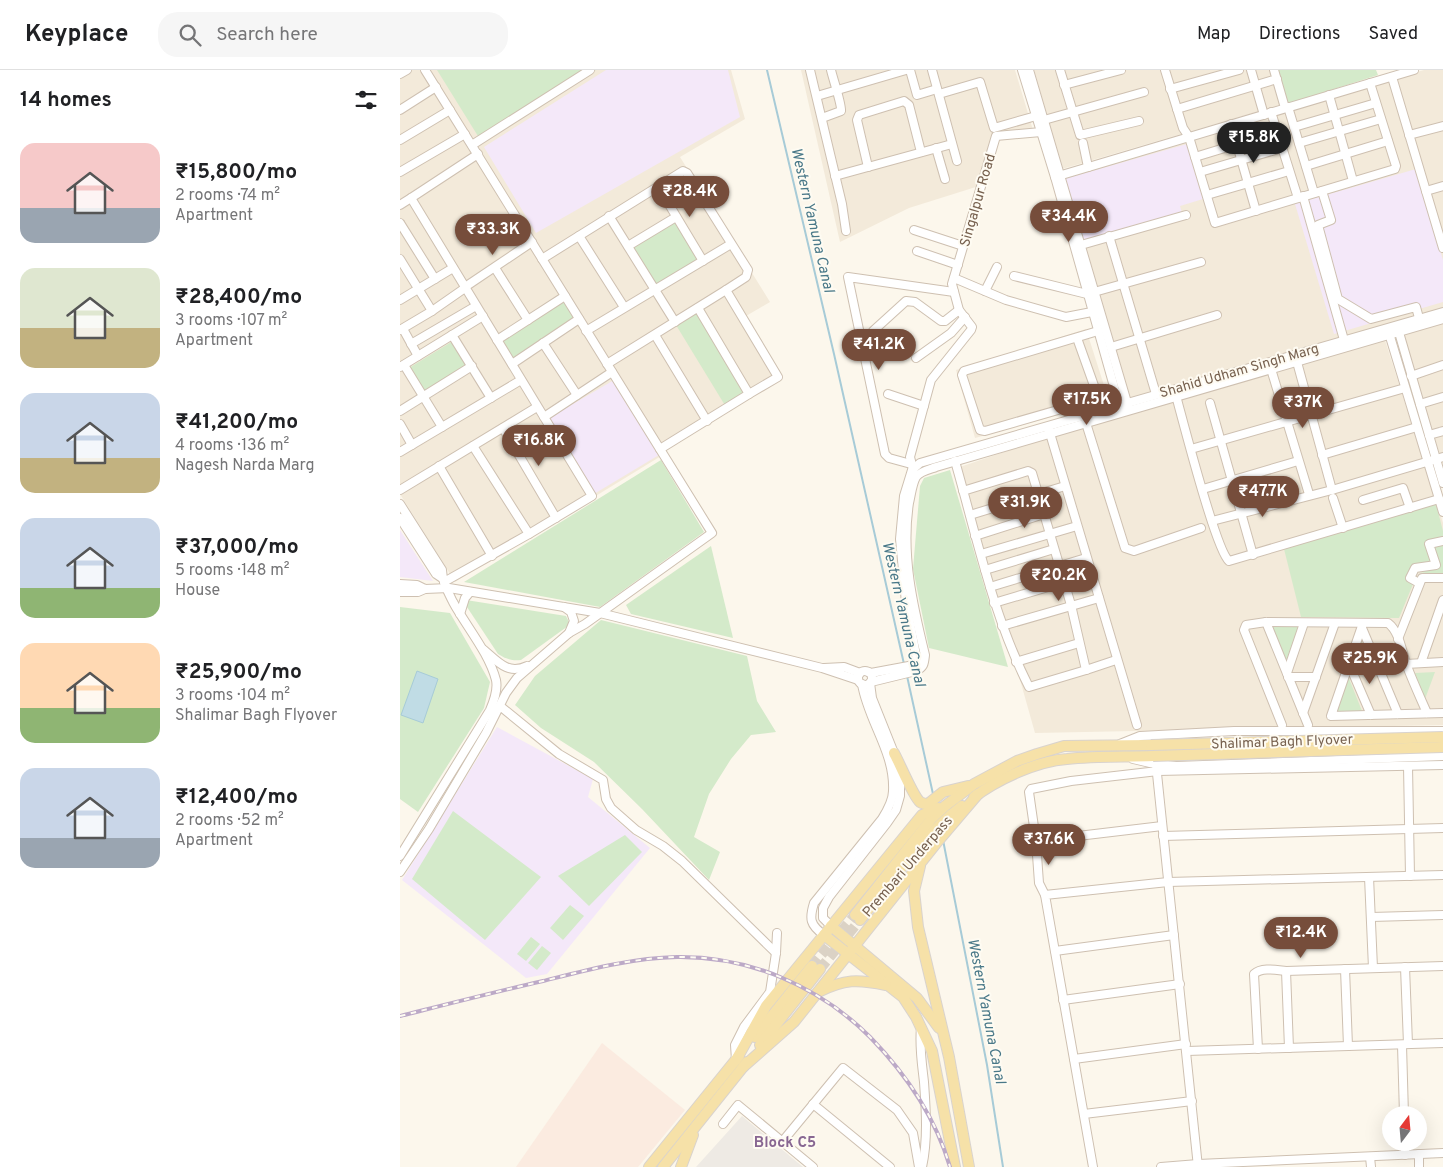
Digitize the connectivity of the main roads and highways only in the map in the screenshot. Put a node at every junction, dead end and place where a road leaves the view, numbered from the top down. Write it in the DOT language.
graph roads {
  1 [pos="1440,733"];
  2 [pos="894,753"];
  3 [pos="1439,754"];
  4 [pos="976,789"];
  5 [pos="930,812"];
  6 [pos="936,836"];
  7 [pos="924,859"];
  8 [pos="831,926"];
  9 [pos="824,935"];
  10 [pos="851,950"];
  11 [pos="816,967"];
  12 [pos="892,987"];
  13 [pos="816,994"];
  14 [pos="943,1036"];
  15 [pos="739,1063"];
  16 [pos="695,1127"];
  17 [pos="649,1167"];
  18 [pos="663,1167"];
  19 [pos="682,1167"];
  20 [pos="955,1167"];
  21 [pos="969,1167"];
  1 -- 4 [label="main road, Shalimar Bagh Flyover, bridge"];
  2 -- 5 [label="main road"];
  3 -- 4 [label="main road, Shalimar Bagh Flyover, bridge"];
  4 -- 5 [label="main road, Prembari Underpass"];
  4 -- 5 [label="main road"];
  4 -- 6 [label="main road"];
  5 -- 6 [label="main road, Prembari Underpass"];
  5 -- 8 [label="main road"];
  6 -- 7 [label="main road"];
  7 -- 10 [label="main road"];
  7 -- 14 [label="main road"];
  8 -- 9 [label="main road"];
  8 -- 10 [label="main road"];
  9 -- 10 [label="main road"];
  9 -- 15 [label="main road"];
  10 -- 12 [label="main road"];
  10 -- 13 [label="main road"];
  10 -- 14 [label="main road"];
  11 -- 15 [label="main road"];
  12 -- 13 [label="main road"];
  12 -- 20 [label="main road"];
  13 -- 15 [label="main road"];
  14 -- 21 [label="main road"];
  15 -- 16 [label="main road"];
  15 -- 17 [label="main road"];
  16 -- 18 [label="main road"];
  16 -- 19 [label="main road"];
}
